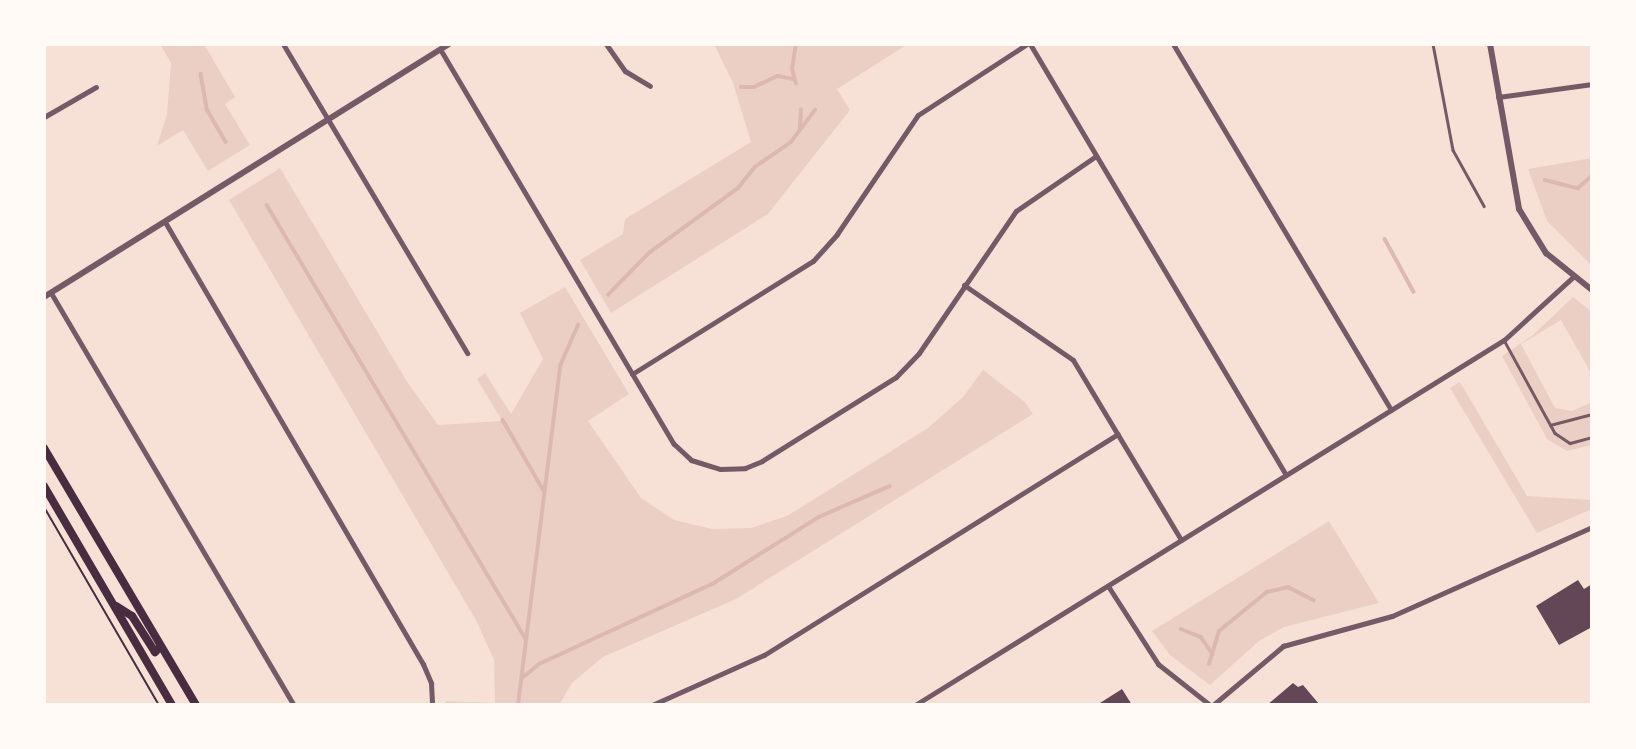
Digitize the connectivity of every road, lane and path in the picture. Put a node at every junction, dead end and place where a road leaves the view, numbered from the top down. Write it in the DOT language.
graph roads {
  1 [pos="284,44"];
  2 [pos="449,44"];
  3 [pos="607,44"];
  4 [pos="1029,44"];
  5 [pos="1173,44"];
  6 [pos="1433,44"];
  7 [pos="1490,44"];
  8 [pos="440,49"];
  9 [pos="1592,84"];
  10 [pos="650,86"];
  11 [pos="96,87"];
  12 [pos="1498,97"];
  13 [pos="44,117"];
  14 [pos="328,119"];
  15 [pos="1097,156"];
  16 [pos="1484,206"];
  17 [pos="165,222"];
  18 [pos="1574,276"];
  19 [pos="964,285"];
  20 [pos="1592,290"];
  21 [pos="51,293"];
  22 [pos="44,297"];
  23 [pos="1504,340"];
  24 [pos="467,353"];
  25 [pos="632,374"];
  26 [pos="1391,410"];
  27 [pos="1592,414"];
  28 [pos="1550,425"];
  29 [pos="1118,434"];
  30 [pos="1592,437"];
  31 [pos="45,452"];
  32 [pos="1286,475"];
  33 [pos="44,486"];
  34 [pos="44,507"];
  35 [pos="1592,527"];
  36 [pos="1181,540"];
  37 [pos="1108,586"];
  38 [pos="113,604"];
  39 [pos="161,646"];
  40 [pos="159,705"];
  41 [pos="172,705"];
  42 [pos="196,705"];
  43 [pos="294,705"];
  44 [pos="432,705"];
  45 [pos="652,705"];
  46 [pos="915,705"];
  47 [pos="1212,705"];
  1 -- 14 [label="street"];
  2 -- 8 [label="street"];
  3 -- 10 [label="street"];
  4 -- 15 [label="street"];
  4 -- 25 [label="street"];
  5 -- 26 [label="street"];
  6 -- 16 [label="lane"];
  7 -- 12 [label="street"];
  8 -- 14 [label="street"];
  8 -- 25 [label="street"];
  9 -- 12 [label="street"];
  11 -- 13 [label="street"];
  12 -- 18 [label="street"];
  14 -- 17 [label="street"];
  14 -- 24 [label="street"];
  15 -- 19 [label="street"];
  15 -- 32 [label="street"];
  17 -- 21 [label="street"];
  17 -- 44 [label="street"];
  18 -- 20 [label="street"];
  18 -- 23 [label="street"];
  19 -- 25 [label="street"];
  19 -- 29 [label="street"];
  21 -- 22 [label="street"];
  21 -- 43 [label="street"];
  23 -- 26 [label="street"];
  23 -- 28 [label="lane"];
  26 -- 32 [label="street"];
  27 -- 28 [label="lane"];
  28 -- 30 [label="lane"];
  29 -- 36 [label="street"];
  29 -- 45 [label="street"];
  31 -- 39 [label="main road"];
  32 -- 36 [label="street"];
  33 -- 38 [label="main road"];
  34 -- 40 [label="path"];
  35 -- 47 [label="street"];
  36 -- 37 [label="street"];
  37 -- 46 [label="street"];
  37 -- 47 [label="street"];
  38 -- 39 [label="main road"];
  38 -- 41 [label="main road"];
  39 -- 42 [label="main road"];
}
